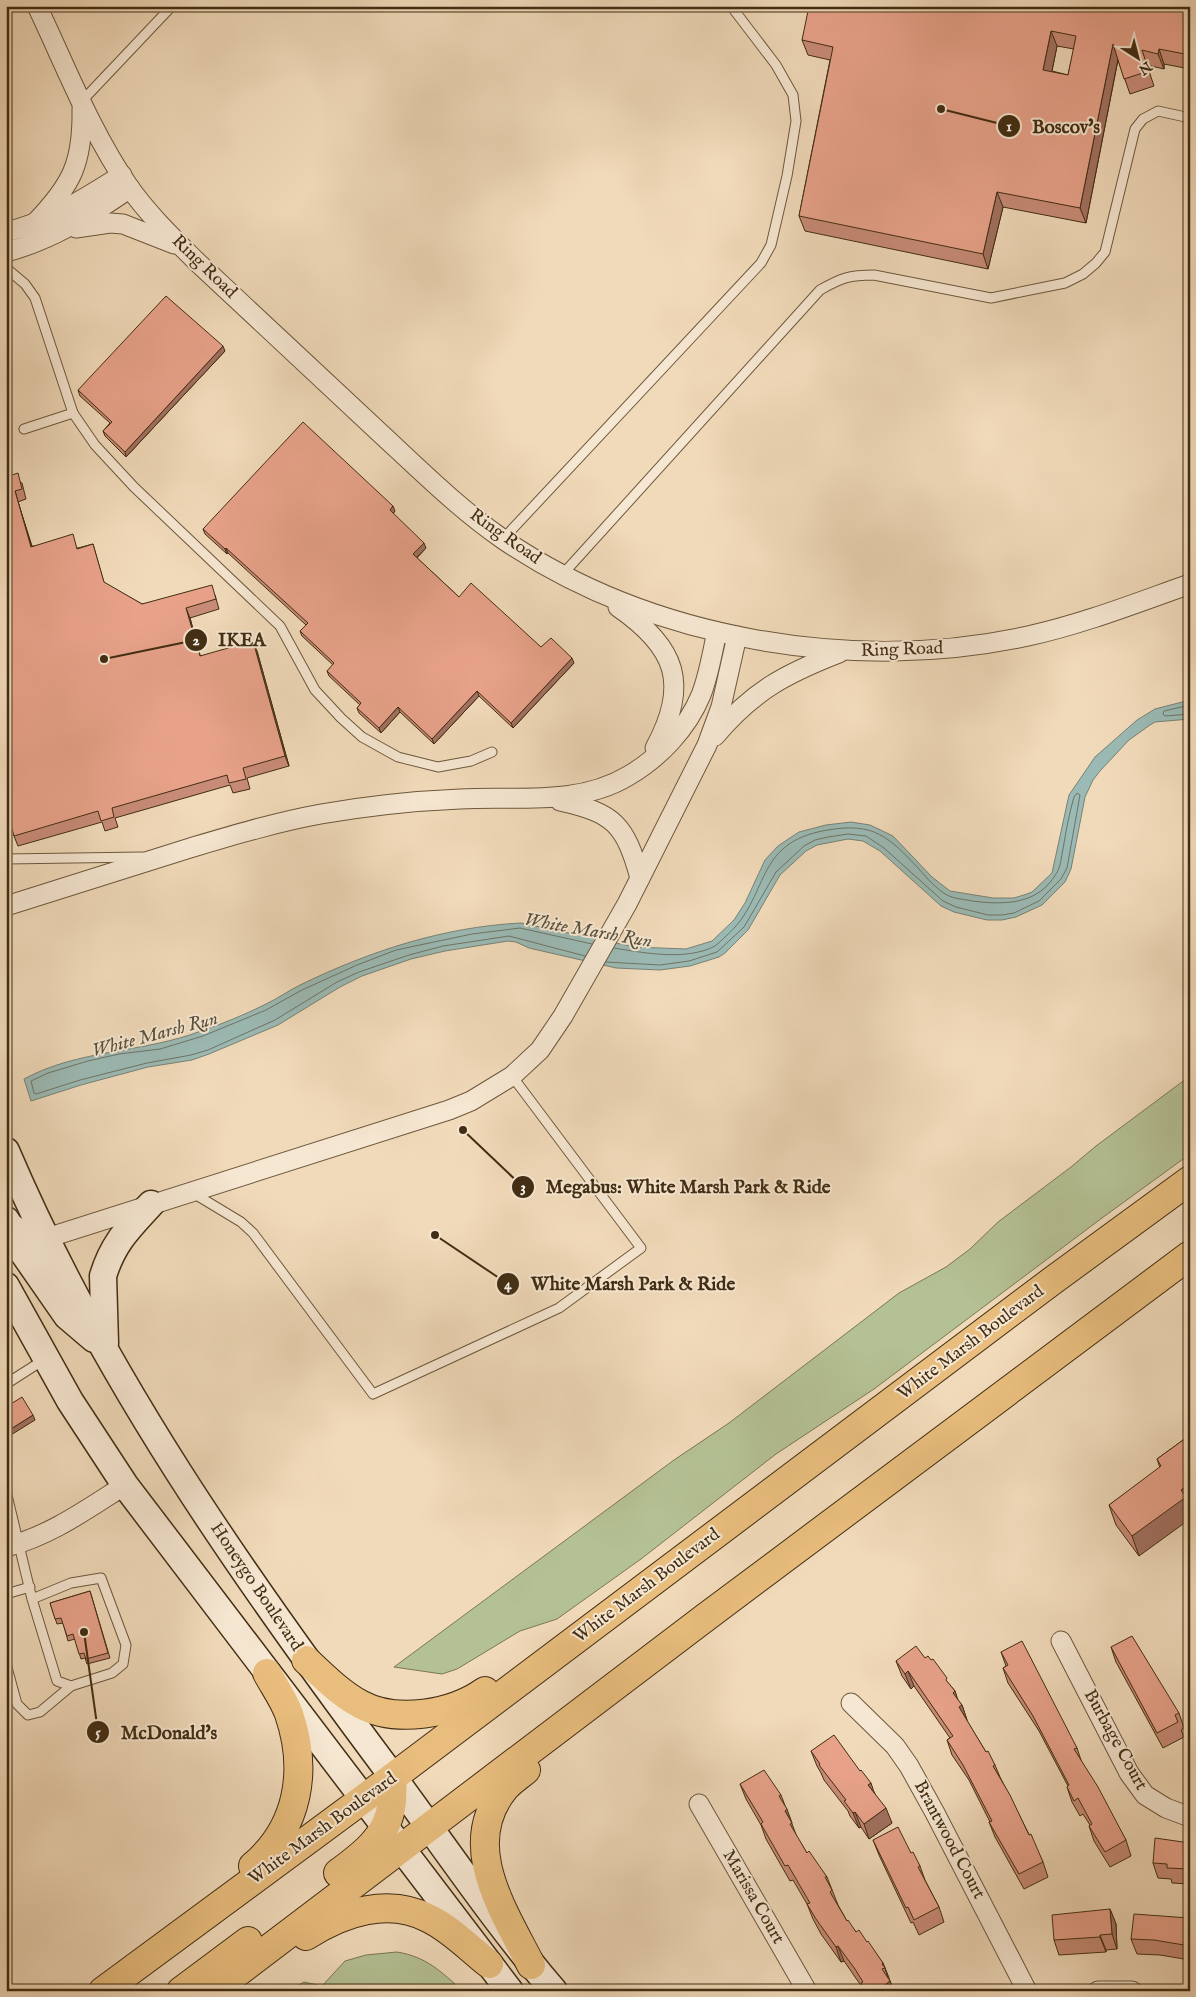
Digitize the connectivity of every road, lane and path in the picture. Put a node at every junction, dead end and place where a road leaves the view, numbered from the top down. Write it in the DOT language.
graph roads {
  1 [pos="37,6"];
  2 [pos="172,6"];
  3 [pos="731,6"];
  4 [pos="82,101"];
  5 [pos="1190,118"];
  6 [pos="126,182"];
  7 [pos="34,224"];
  8 [pos="65,230"];
  9 [pos="6,232"];
  10 [pos="180,246"];
  11 [pos="6,252"];
  12 [pos="6,268"];
  13 [pos="73,413"];
  14 [pos="24,429"];
  15 [pos="502,539"];
  16 [pos="563,574"];
  17 [pos="1190,584"];
  18 [pos="594,590"];
  19 [pos="717,632"];
  20 [pos="737,636"];
  21 [pos="843,651"];
  22 [pos="707,745"];
  23 [pos="492,752"];
  24 [pos="644,767"];
  25 [pos="544,798"];
  26 [pos="164,856"];
  27 [pos="6,859"];
  28 [pos="640,878"];
  29 [pos="6,906"];
  30 [pos="512,1076"];
  31 [pos="6,1151"];
  32 [pos="1190,1180"];
  33 [pos="191,1192"];
  34 [pos="151,1204"];
  35 [pos="6,1220"];
  36 [pos="26,1245"];
  37 [pos="1190,1255"];
  38 [pos="6,1286"];
  39 [pos="6,1306"];
  40 [pos="28,1327"];
  41 [pos="106,1349"];
  42 [pos="45,1358"];
  43 [pos="6,1384"];
  44 [pos="838,1443"];
  45 [pos="125,1485"];
  46 [pos="6,1490"];
  47 [pos="13,1545"];
  48 [pos="30,1587"];
  49 [pos="6,1594"];
  50 [pos="32,1599"];
  51 [pos="706,1617"];
  52 [pos="1062,1641"];
  53 [pos="306,1660"];
  54 [pos="6,1664"];
  55 [pos="267,1673"];
  56 [pos="71,1686"];
  57 [pos="852,1703"];
  58 [pos="393,1777"];
  59 [pos="364,1799"];
  60 [pos="699,1804"];
  61 [pos="1190,1816"];
  62 [pos="428,1827"];
  63 [pos="393,1837"];
  64 [pos="489,1964"];
  65 [pos="532,1965"];
  66 [pos="102,1991"];
  67 [pos="181,1991"];
  68 [pos="213,1991"];
  69 [pos="233,1991"];
  70 [pos="510,1991"];
  71 [pos="554,1991"];
  72 [pos="807,1991"];
  73 [pos="1027,1991"];
  74 [pos="1098,1991"];
  75 [pos="1132,1991"];
  1 -- 4 [label="street, Ring Road"];
  2 -- 4 [label="lane"];
  3 -- 15 [label="lane"];
  4 -- 6 [label="street, Ring Road"];
  4 -- 7 [label="street"];
  5 -- 16 [label="lane"];
  6 -- 7 [label="street"];
  6 -- 8 [label="street"];
  6 -- 10 [label="street, Ring Road"];
  7 -- 9 [label="street"];
  8 -- 10 [label="street"];
  8 -- 11 [label="street"];
  10 -- 15 [label="street, Ring Road"];
  12 -- 13 [label="lane"];
  13 -- 14 [label="lane"];
  13 -- 23 [label="lane"];
  15 -- 16 [label="street, Ring Road"];
  16 -- 18 [label="street, Ring Road"];
  17 -- 21 [label="street, Ring Road"];
  18 -- 19 [label="street, Ring Road"];
  18 -- 24 [label="street"];
  19 -- 20 [label="street, Ring Road"];
  19 -- 24 [label="street"];
  20 -- 21 [label="street, Ring Road"];
  20 -- 22 [label="street"];
  21 -- 22 [label="street"];
  22 -- 28 [label="street"];
  24 -- 25 [label="street"];
  25 -- 26 [label="street"];
  25 -- 28 [label="street"];
  26 -- 27 [label="lane"];
  26 -- 29 [label="street"];
  28 -- 30 [label="street"];
  30 -- 33 [label="street"];
  30 -- 33 [label="lane"];
  31 -- 36 [label="main road"];
  32 -- 44 [label="highway, White Marsh Boulevard"];
  33 -- 34 [label="street"];
  34 -- 36 [label="street"];
  34 -- 41 [label="main road"];
  35 -- 36 [label="main road"];
  36 -- 41 [label="main road"];
  37 -- 51 [label="highway"];
  38 -- 40 [label="main road"];
  39 -- 40 [label="main road"];
  40 -- 42 [label="main road"];
  41 -- 53 [label="main road, Honeygo Boulevard"];
  42 -- 43 [label="lane"];
  42 -- 45 [label="main road"];
  44 -- 53 [label="highway"];
  44 -- 58 [label="highway, White Marsh Boulevard"];
  45 -- 47 [label="street"];
  45 -- 55 [label="main road"];
  46 -- 47 [label="lane"];
  47 -- 48 [label="lane"];
  48 -- 49 [label="lane"];
  48 -- 50 [label="lane"];
  50 -- 56 [label="lane"];
  50 -- 56 [label="lane"];
  51 -- 62 [label="highway"];
  51 -- 65 [label="highway"];
  52 -- 61 [label="street, Burbage Court"];
  53 -- 58 [label="main road, Honeygo Boulevard"];
  54 -- 56 [label="lane"];
  55 -- 59 [label="main road"];
  55 -- 66 [label="highway"];
  57 -- 73 [label="street, Brantwood Court"];
  58 -- 59 [label="highway, White Marsh Boulevard"];
  58 -- 62 [label="main road, Honeygo Boulevard"];
  58 -- 63 [label="highway"];
  59 -- 63 [label="main road"];
  59 -- 66 [label="highway, White Marsh Boulevard"];
  60 -- 72 [label="street, Marissa Court"];
  62 -- 63 [label="highway"];
  62 -- 65 [label="main road, Honeygo Boulevard"];
  63 -- 64 [label="main road"];
  63 -- 67 [label="highway"];
  63 -- 68 [label="highway"];
  64 -- 69 [label="highway"];
  64 -- 70 [label="main road"];
  65 -- 71 [label="main road, Honeygo Boulevard"];
  74 -- 75 [label="street"];
}
